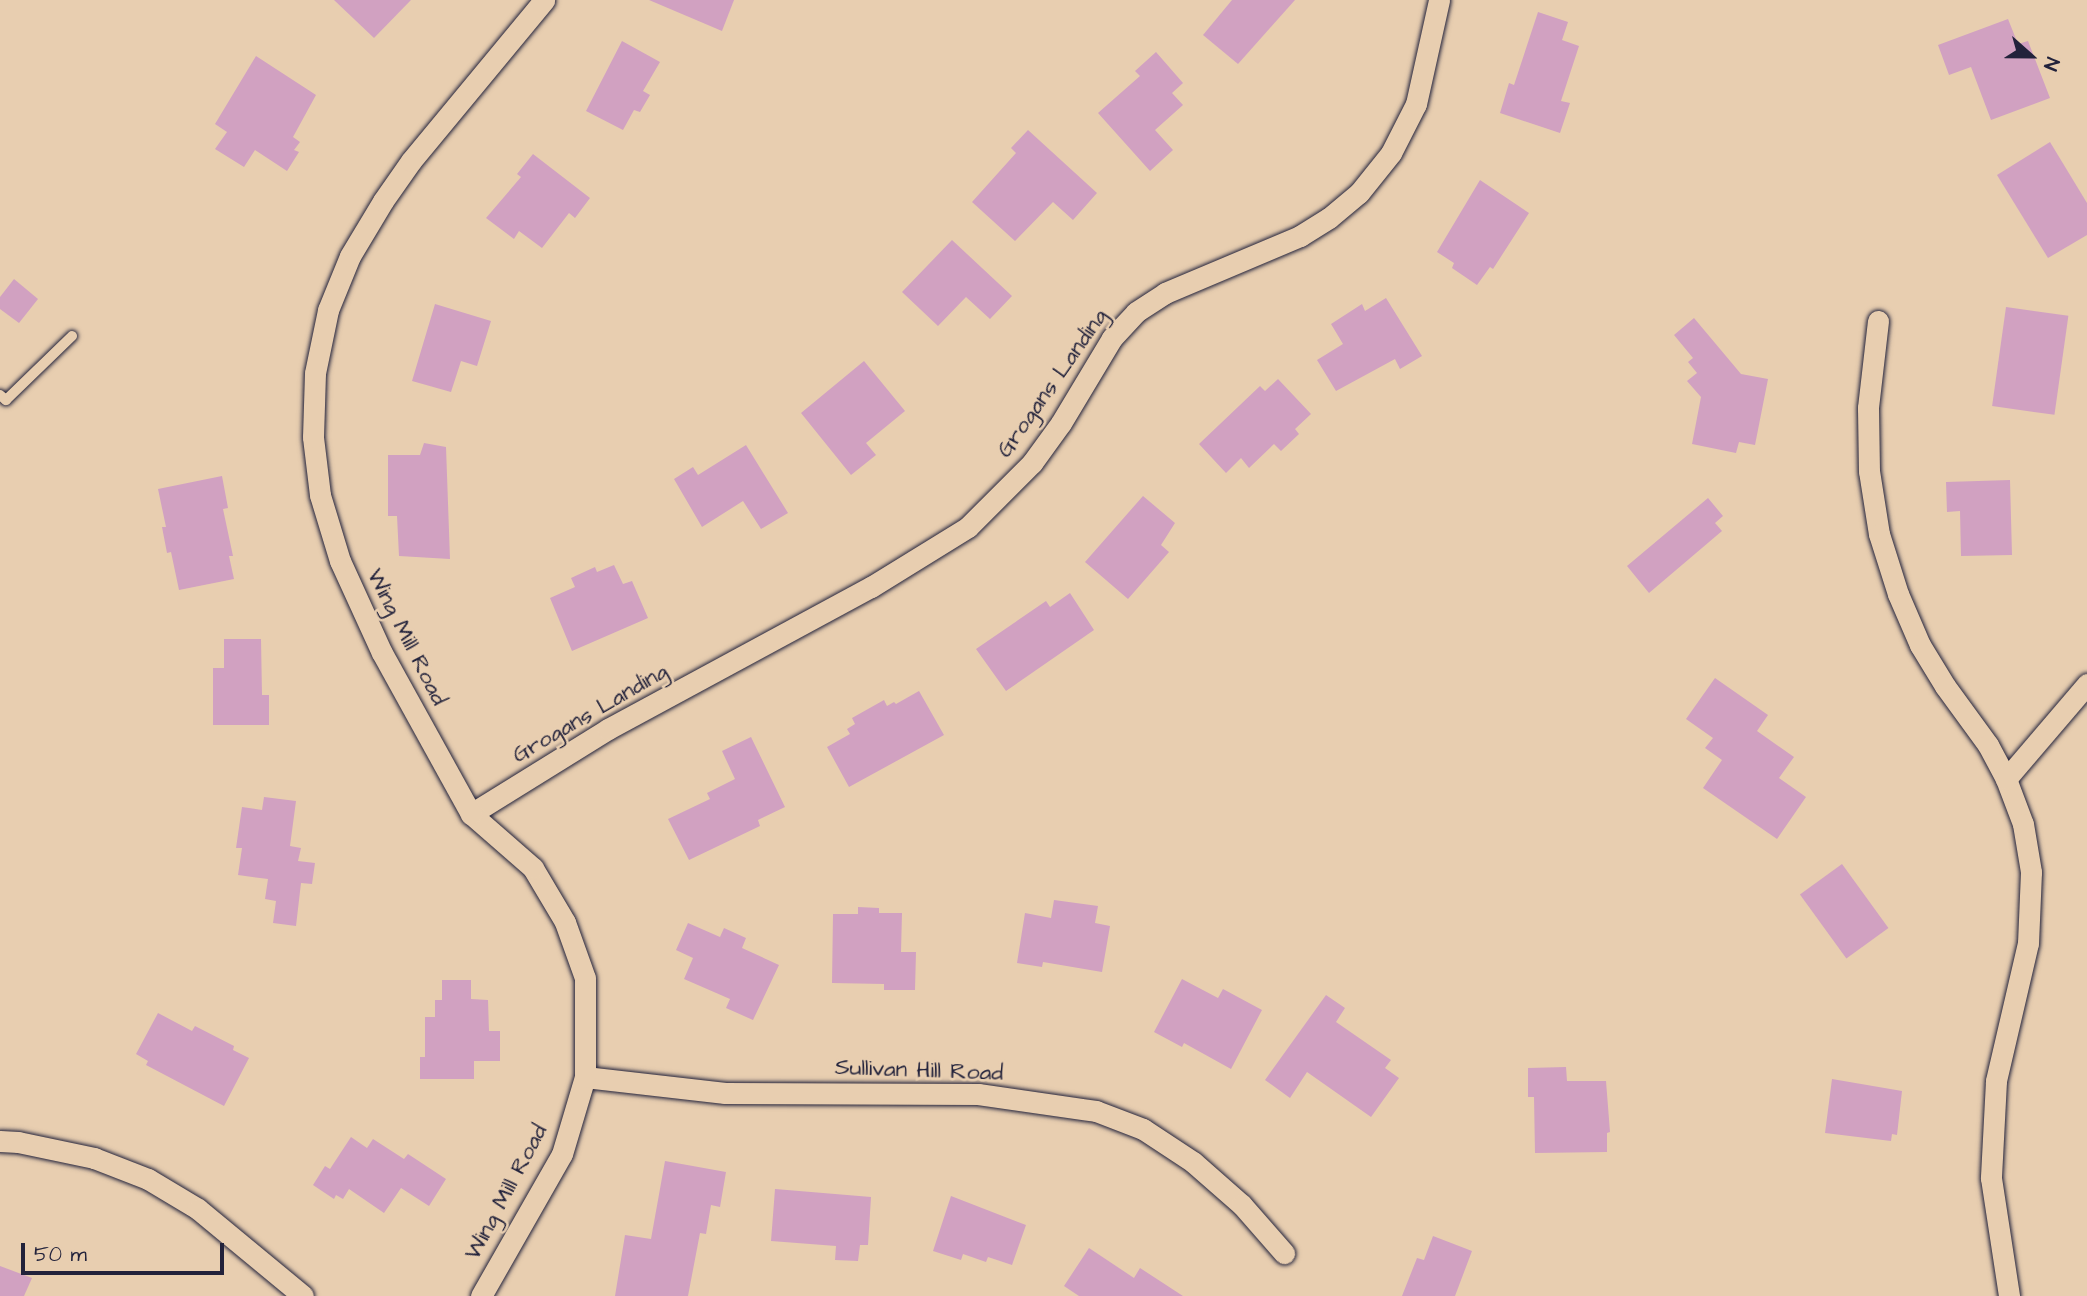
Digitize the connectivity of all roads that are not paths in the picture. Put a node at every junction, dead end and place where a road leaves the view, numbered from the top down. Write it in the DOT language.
graph roads {
  1 [pos="544,0"];
  2 [pos="1439,0"];
  3 [pos="1878,321"];
  4 [pos="72,336"];
  5 [pos="0,395"];
  6 [pos="2087,684"];
  7 [pos="2007,779"];
  8 [pos="471,814"];
  9 [pos="585,1077"];
  10 [pos="0,1142"];
  11 [pos="1284,1253"];
  12 [pos="303,1296"];
  13 [pos="481,1296"];
  14 [pos="2009,1296"];
  1 -- 8 [label="street, Wing Mill Road"];
  2 -- 8 [label="street, Grogans Landing"];
  3 -- 7 [label="street"];
  4 -- 5 [label="lane"];
  6 -- 7 [label="street"];
  7 -- 14 [label="street"];
  8 -- 9 [label="street, Wing Mill Road"];
  9 -- 11 [label="street, Sullivan Hill Road"];
  9 -- 13 [label="street, Wing Mill Road"];
  10 -- 12 [label="street"];
}
